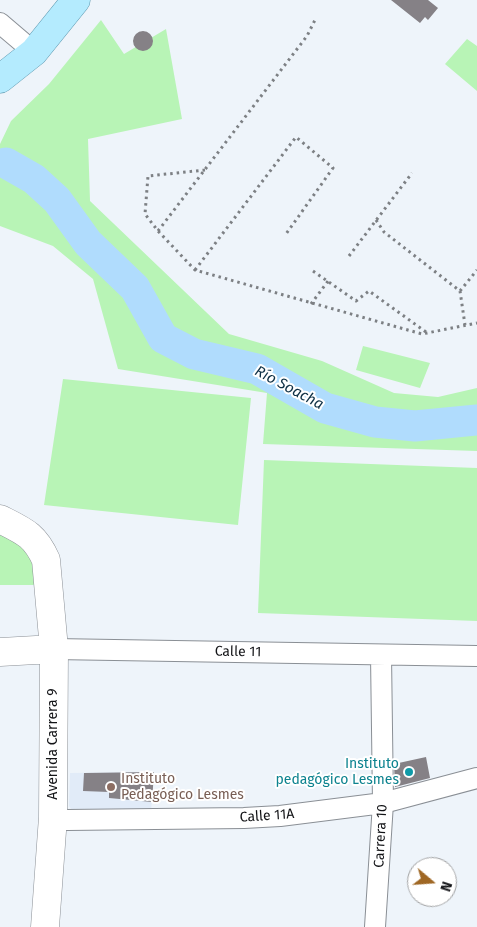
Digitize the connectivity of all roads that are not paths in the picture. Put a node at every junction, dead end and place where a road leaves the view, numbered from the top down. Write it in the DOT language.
graph roads {
  1 [pos="76,0"];
  2 [pos="0,22"];
  3 [pos="34,52"];
  4 [pos="0,79"];
  5 [pos="0,519"];
  6 [pos="54,649"];
  7 [pos="0,652"];
  8 [pos="381,655"];
  9 [pos="477,656"];
  10 [pos="477,778"];
  11 [pos="383,803"];
  12 [pos="53,817"];
  13 [pos="45,927"];
  14 [pos="375,927"];
  1 -- 3 [label="main road"];
  2 -- 3 [label="street"];
  3 -- 4 [label="main road"];
  5 -- 6 [label="main road, Avenida Carrera 9"];
  6 -- 7 [label="main road, Calle 11"];
  6 -- 8 [label="street, Calle 11"];
  6 -- 12 [label="main road, Avenida Carrera 9"];
  8 -- 9 [label="street, Calle 11"];
  8 -- 11 [label="street, Carrera 10"];
  10 -- 11 [label="street, Calle 11A"];
  11 -- 12 [label="street, Calle 11A"];
  11 -- 14 [label="street, Carrera 10"];
  12 -- 13 [label="main road, Avenida Carrera 9"];
}
